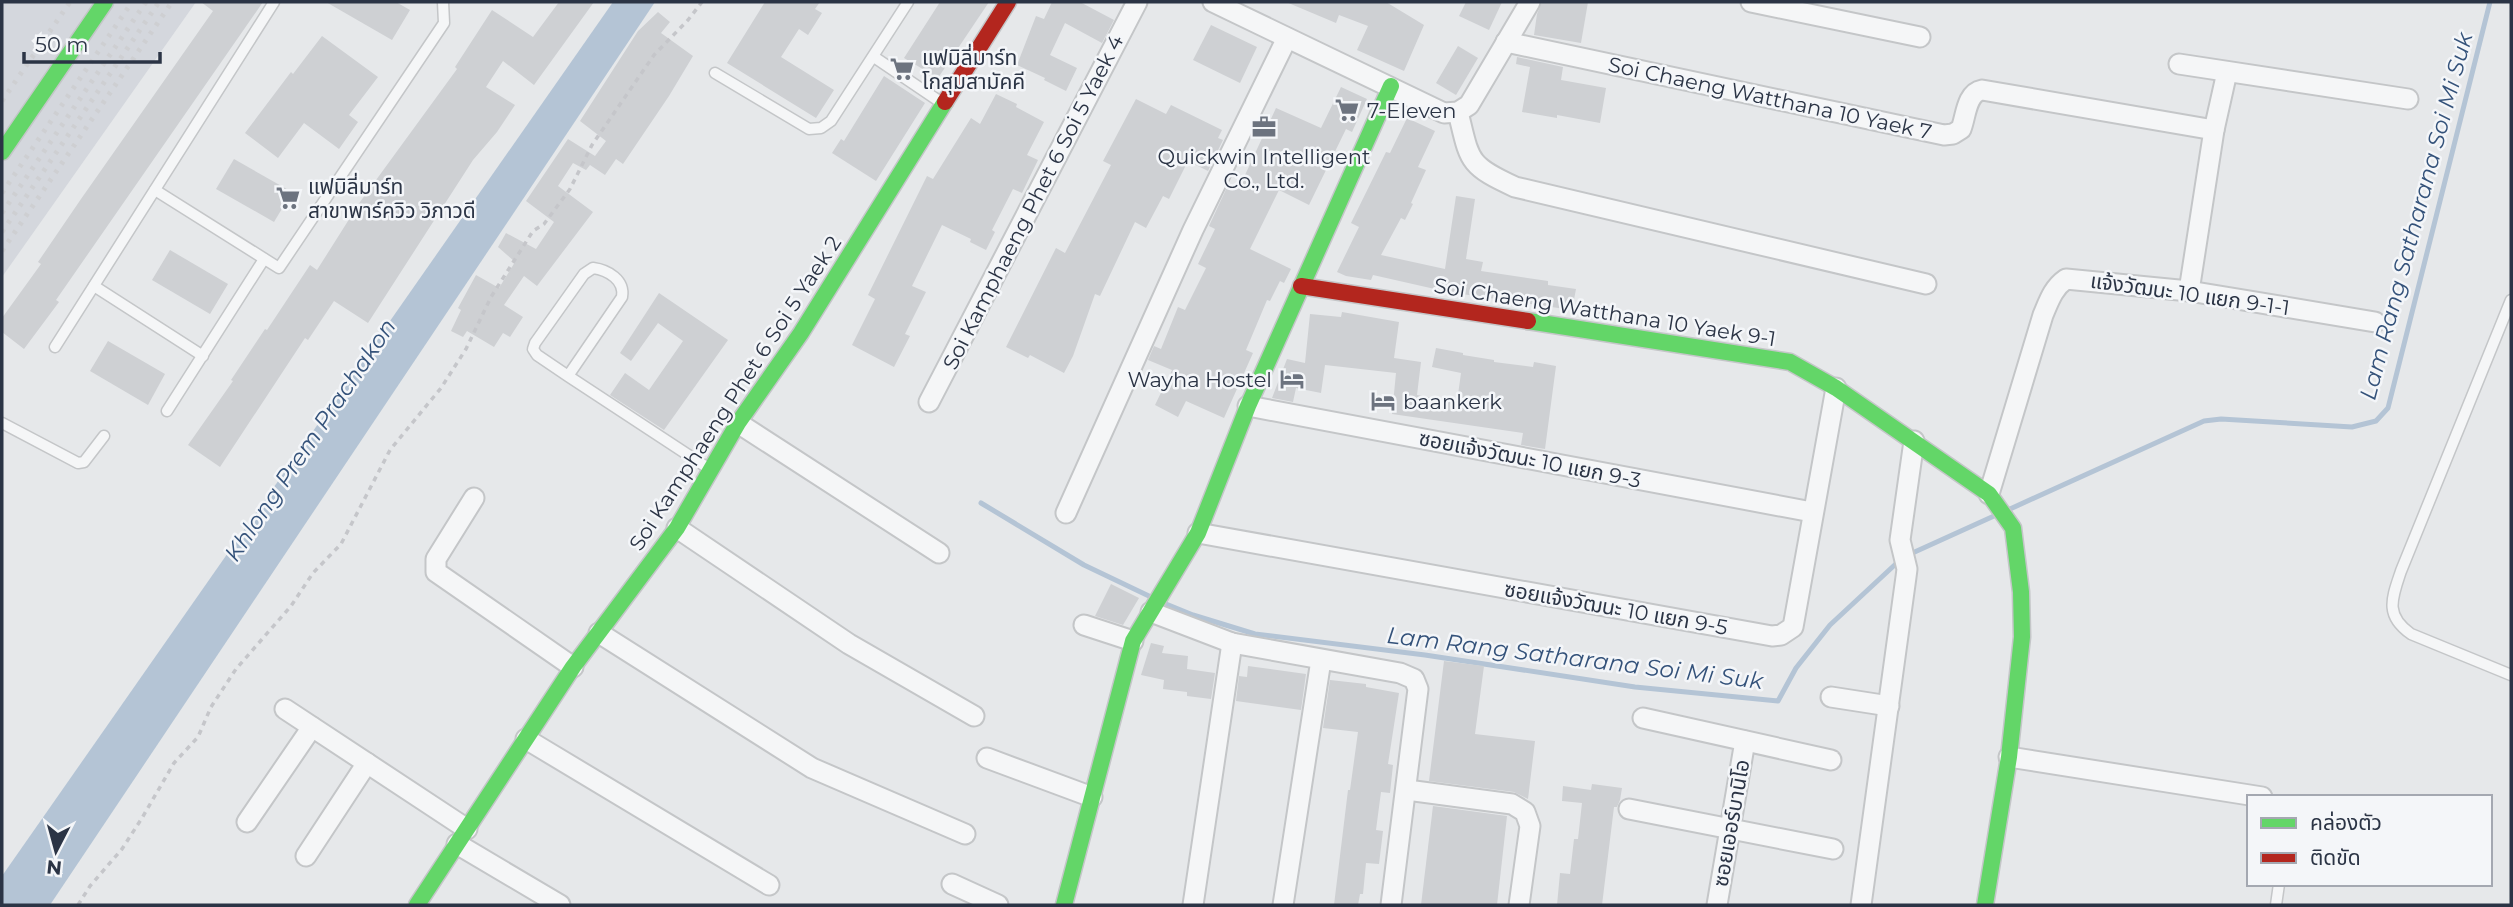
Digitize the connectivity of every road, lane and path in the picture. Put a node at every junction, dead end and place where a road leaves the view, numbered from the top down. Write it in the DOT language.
graph roads {
  1 [pos="105,2"];
  2 [pos="274,2"];
  3 [pos="443,2"];
  4 [pos="702,2"];
  5 [pos="908,2"];
  6 [pos="1008,2"];
  7 [pos="1138,2"];
  8 [pos="1213,2"];
  9 [pos="1530,2"];
  10 [pos="1751,2"];
  11 [pos="1920,37"];
  12 [pos="1287,38"];
  13 [pos="1506,42"];
  14 [pos="874,57"];
  15 [pos="2179,64"];
  16 [pos="2227,72"];
  17 [pos="715,73"];
  18 [pos="1391,86"];
  19 [pos="2408,99"];
  20 [pos="943,103"];
  21 [pos="1458,112"];
  22 [pos="2214,130"];
  23 [pos="2,152"];
  24 [pos="155,190"];
  25 [pos="264,259"];
  26 [pos="1926,285"];
  27 [pos="94,286"];
  28 [pos="1301,286"];
  29 [pos="2189,291"];
  30 [pos="2511,300"];
  31 [pos="2509,312"];
  32 [pos="2375,322"];
  33 [pos="55,347"];
  34 [pos="203,355"];
  35 [pos="568,376"];
  36 [pos="1836,388"];
  37 [pos="929,402"];
  38 [pos="1248,406"];
  39 [pos="167,411"];
  40 [pos="2,423"];
  41 [pos="738,423"];
  42 [pos="104,436"];
  43 [pos="1914,441"];
  44 [pos="711,470"];
  45 [pos="474,498"];
  46 [pos="1992,498"];
  47 [pos="1066,513"];
  48 [pos="1812,513"];
  49 [pos="677,528"];
  50 [pos="1198,533"];
  51 [pos="939,552"];
  52 [pos="1156,605"];
  53 [pos="1083,625"];
  54 [pos="599,633"];
  55 [pos="1133,641"];
  56 [pos="1232,643"];
  57 [pos="1321,660"];
  58 [pos="573,667"];
  59 [pos="2511,676"];
  60 [pos="1831,697"];
  61 [pos="1889,706"];
  62 [pos="285,709"];
  63 [pos="974,716"];
  64 [pos="1643,718"];
  65 [pos="312,727"];
  66 [pos="526,739"];
  67 [pos="1745,741"];
  68 [pos="2009,757"];
  69 [pos="988,758"];
  70 [pos="1830,761"];
  71 [pos="367,763"];
  72 [pos="1406,790"];
  73 [pos="2249,795"];
  74 [pos="1092,797"];
  75 [pos="1629,809"];
  76 [pos="247,822"];
  77 [pos="1731,828"];
  78 [pos="965,834"];
  79 [pos="462,836"];
  80 [pos="1833,849"];
  81 [pos="306,856"];
  82 [pos="952,884"];
  83 [pos="769,885"];
  84 [pos="2279,886"];
  85 [pos="78,905"];
  86 [pos="417,905"];
  87 [pos="560,905"];
  88 [pos="998,905"];
  89 [pos="1064,905"];
  90 [pos="1193,905"];
  91 [pos="1283,905"];
  92 [pos="1391,905"];
  93 [pos="1519,905"];
  94 [pos="1717,905"];
  95 [pos="1861,905"];
  96 [pos="1986,905"];
  97 [pos="2276,905"];
  1 -- 23 [label="street"];
  2 -- 24 [label="lane"];
  3 -- 25 [label="lane"];
  4 -- 85 [label="path"];
  5 -- 14 [label="lane"];
  6 -- 20 [label="street, Soi Kamphaeng Phet 6 Soi 5 Yaek 2"];
  7 -- 37 [label="street, Soi Kamphaeng Phet 6 Soi 5 Yaek 4"];
  8 -- 12 [label="street"];
  9 -- 13 [label="street"];
  10 -- 11 [label="street"];
  12 -- 18 [label="street"];
  12 -- 47 [label="street"];
  13 -- 21 [label="street"];
  13 -- 22 [label="street, Soi Chaeng Watthana 10 Yaek 7"];
  14 -- 17 [label="lane"];
  14 -- 20 [label="lane"];
  15 -- 16 [label="street"];
  16 -- 19 [label="street"];
  16 -- 22 [label="street"];
  18 -- 21 [label="street"];
  18 -- 28 [label="street"];
  20 -- 41 [label="street, Soi Kamphaeng Phet 6 Soi 5 Yaek 2"];
  21 -- 26 [label="street"];
  22 -- 29 [label="street"];
  24 -- 25 [label="lane"];
  24 -- 27 [label="lane"];
  25 -- 34 [label="lane"];
  27 -- 33 [label="lane"];
  27 -- 34 [label="lane"];
  28 -- 36 [label="street, Soi Chaeng Watthana 10 Yaek 9-1"];
  28 -- 38 [label="street"];
  29 -- 32 [label="street, แจ้งวัฒนะ 10 แยก 9-1-1"];
  29 -- 46 [label="street, แจ้งวัฒนะ 10 แยก 9-1-1"];
  30 -- 31 [label="lane"];
  31 -- 59 [label="lane"];
  34 -- 39 [label="lane"];
  35 -- 35 [label="lane"];
  35 -- 44 [label="lane"];
  36 -- 43 [label="street, Soi Chaeng Watthana 10 Yaek 9-1"];
  36 -- 48 [label="street, ซอยแจ้งวัฒนะ 10 แยก 9-5"];
  38 -- 48 [label="street, ซอยแจ้งวัฒนะ 10 แยก 9-3"];
  38 -- 50 [label="street"];
  40 -- 42 [label="lane"];
  41 -- 44 [label="street, Soi Kamphaeng Phet 6 Soi 5 Yaek 2"];
  41 -- 51 [label="street"];
  43 -- 46 [label="street, Soi Chaeng Watthana 10 Yaek 9-1"];
  43 -- 61 [label="street"];
  44 -- 49 [label="street, Soi Kamphaeng Phet 6 Soi 5 Yaek 2"];
  45 -- 58 [label="street"];
  46 -- 68 [label="street, Soi Chaeng Watthana 10 Yaek 9-1"];
  48 -- 50 [label="street, ซอยแจ้งวัฒนะ 10 แยก 9-5"];
  49 -- 54 [label="street, Soi Kamphaeng Phet 6 Soi 5 Yaek 2"];
  49 -- 63 [label="street"];
  50 -- 52 [label="street"];
  52 -- 55 [label="street"];
  52 -- 56 [label="street"];
  53 -- 55 [label="street"];
  54 -- 58 [label="street, Soi Kamphaeng Phet 6 Soi 5 Yaek 2"];
  54 -- 78 [label="street"];
  55 -- 74 [label="street"];
  56 -- 57 [label="street"];
  56 -- 90 [label="street"];
  57 -- 72 [label="street"];
  57 -- 91 [label="street"];
  58 -- 66 [label="street, Soi Kamphaeng Phet 6 Soi 5 Yaek 2"];
  60 -- 61 [label="street"];
  61 -- 95 [label="street"];
  62 -- 65 [label="street"];
  64 -- 67 [label="street"];
  65 -- 71 [label="street"];
  65 -- 76 [label="street"];
  66 -- 79 [label="street, Soi Kamphaeng Phet 6 Soi 5 Yaek 2"];
  66 -- 83 [label="street"];
  67 -- 70 [label="street"];
  67 -- 77 [label="street, ซอยเออร์บานิโอ"];
  68 -- 73 [label="street"];
  68 -- 96 [label="street, Soi Chaeng Watthana 10 Yaek 9-1"];
  69 -- 74 [label="street"];
  71 -- 79 [label="street"];
  71 -- 81 [label="street"];
  72 -- 92 [label="street"];
  72 -- 93 [label="street"];
  74 -- 89 [label="street"];
  75 -- 77 [label="street"];
  77 -- 80 [label="street"];
  77 -- 94 [label="street, ซอยเออร์บานิโอ"];
  79 -- 86 [label="street, Soi Kamphaeng Phet 6 Soi 5 Yaek 2"];
  79 -- 87 [label="street"];
  82 -- 88 [label="street"];
  84 -- 97 [label="lane"];
}
